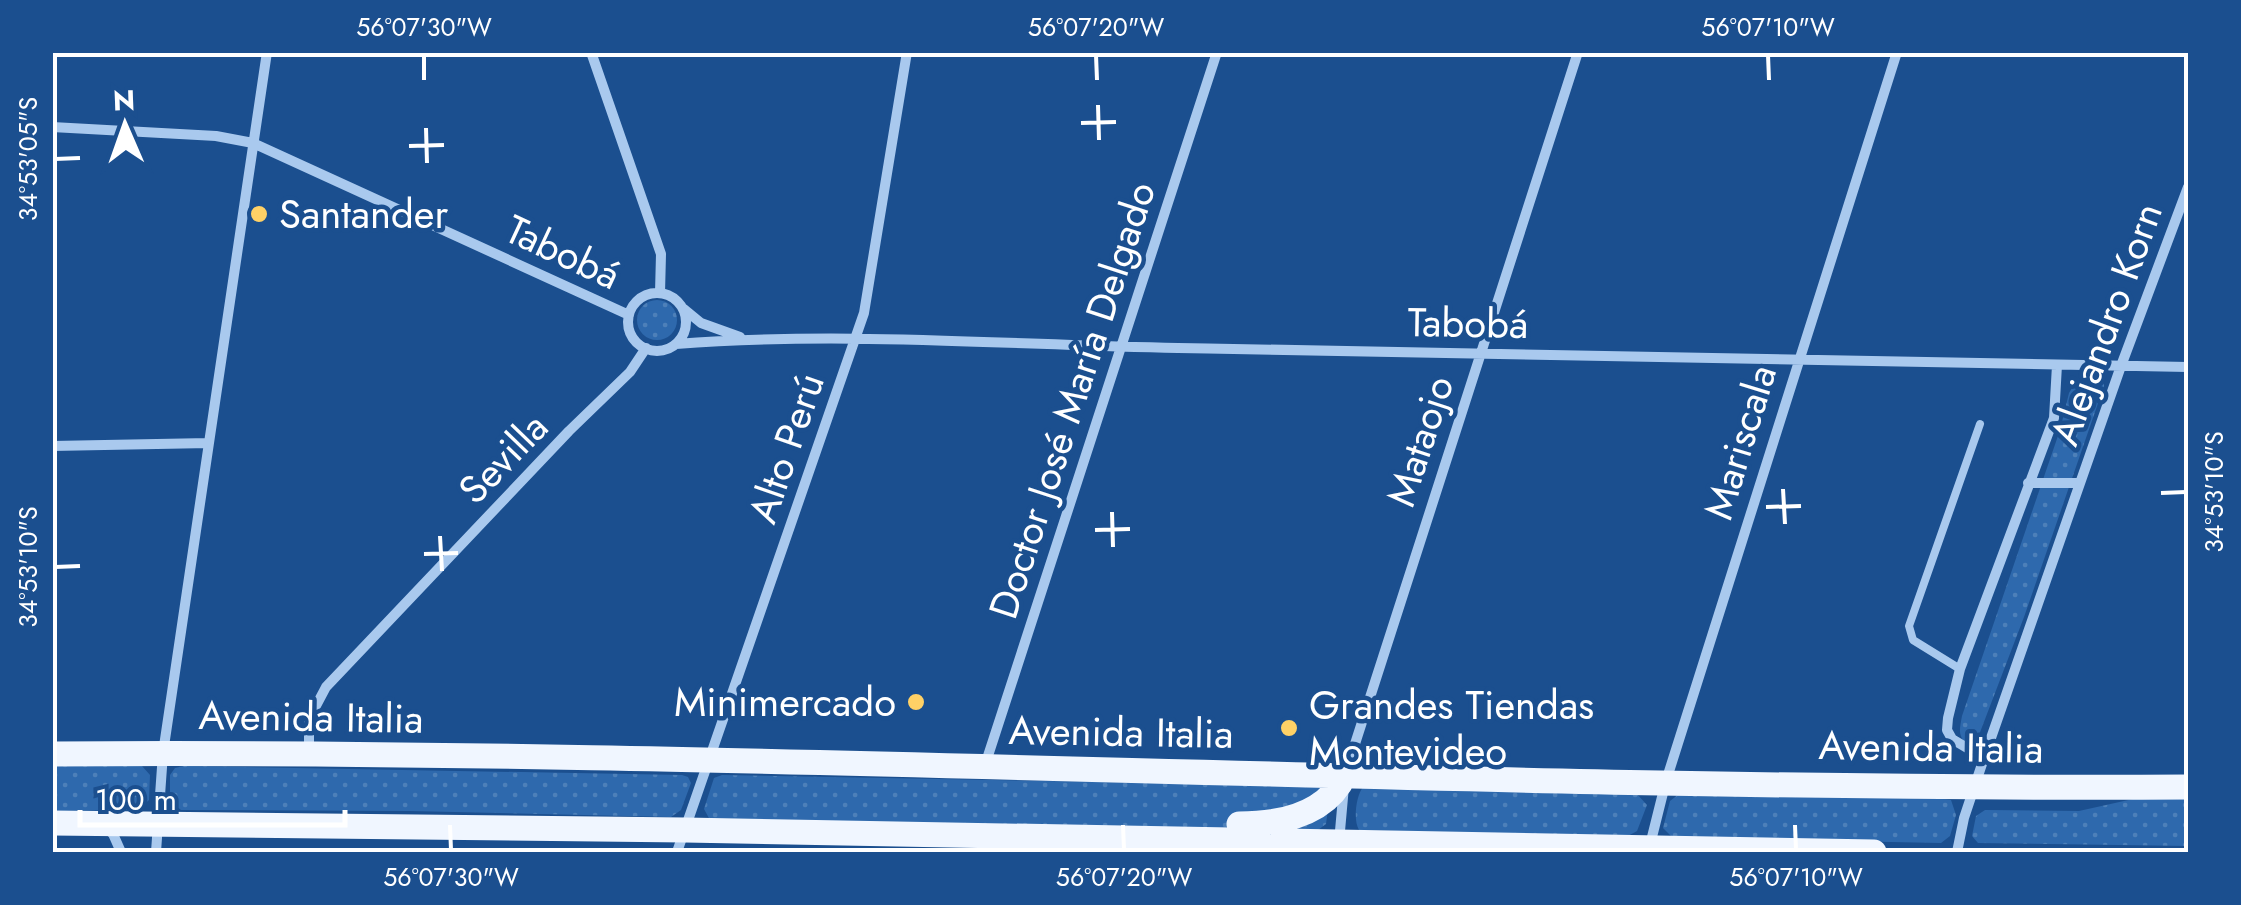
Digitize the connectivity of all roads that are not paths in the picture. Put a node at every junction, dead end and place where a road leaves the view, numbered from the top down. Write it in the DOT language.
graph roads {
  1 [pos="267,52"];
  2 [pos="591,52"];
  3 [pos="907,52"];
  4 [pos="1217,52"];
  5 [pos="1578,52"];
  6 [pos="1897,52"];
  7 [pos="52,127"];
  8 [pos="254,144"];
  9 [pos="2188,186"];
  10 [pos="660,293"];
  11 [pos="683,308"];
  12 [pos="629,315"];
  13 [pos="857,337"];
  14 [pos="746,338"];
  15 [pos="676,344"];
  16 [pos="1120,347"];
  17 [pos="646,348"];
  18 [pos="1480,352"];
  19 [pos="1798,358"];
  20 [pos="2058,365"];
  21 [pos="2122,366"];
  22 [pos="2188,367"];
  23 [pos="1980,424"];
  24 [pos="209,444"];
  25 [pos="52,446"];
  26 [pos="2080,482"];
  27 [pos="2028,483"];
  28 [pos="1960,669"];
  29 [pos="163,753"];
  30 [pos="52,754"];
  31 [pos="309,754"];
  32 [pos="1984,758"];
  33 [pos="708,760"];
  34 [pos="984,766"];
  35 [pos="1346,775"];
  36 [pos="1666,780"];
  37 [pos="1975,786"];
  38 [pos="2188,787"];
  39 [pos="101,822"];
  40 [pos="160,822"];
  41 [pos="52,823"];
  42 [pos="1126,837"];
  43 [pos="681,841"];
  44 [pos="935,843"];
  45 [pos="1340,847"];
  46 [pos="1649,850"];
  47 [pos="121,852"];
  48 [pos="156,852"];
  49 [pos="1874,852"];
  50 [pos="1957,852"];
  1 -- 8 [label="street"];
  2 -- 10 [label="street"];
  3 -- 13 [label="street, Alto Perú"];
  4 -- 16 [label="street, Doctor José María Delgado"];
  5 -- 18 [label="street, Mataojo"];
  6 -- 19 [label="street, Mariscala"];
  7 -- 8 [label="street, Tabobá"];
  8 -- 12 [label="street, Tabobá"];
  8 -- 24 [label="street"];
  9 -- 21 [label="street, Alejandro Korn"];
  10 -- 11 [label="street, Tabobá"];
  10 -- 12 [label="street, Tabobá"];
  11 -- 14 [label="street, Tabobá"];
  11 -- 15 [label="street"];
  12 -- 17 [label="street, Tabobá"];
  13 -- 14 [label="street, Tabobá"];
  13 -- 16 [label="street, Tabobá"];
  13 -- 33 [label="street, Alto Perú"];
  14 -- 15 [label="street, Tabobá"];
  15 -- 17 [label="street, Tabobá"];
  16 -- 18 [label="street, Tabobá"];
  16 -- 34 [label="street, Doctor José María Delgado"];
  17 -- 31 [label="street, Sevilla"];
  18 -- 19 [label="street, Tabobá"];
  18 -- 35 [label="street, Mataojo"];
  19 -- 20 [label="street, Tabobá"];
  19 -- 36 [label="street, Mariscala"];
  20 -- 21 [label="street, Tabobá"];
  20 -- 27 [label="street, Alejandro Korn"];
  21 -- 22 [label="street, Tabobá"];
  21 -- 26 [label="street, Alejandro Korn"];
  23 -- 28 [label="lane"];
  24 -- 25 [label="street"];
  24 -- 29 [label="street"];
  26 -- 27 [label="street, Alejandro Korn"];
  26 -- 32 [label="street, Alejandro Korn"];
  27 -- 28 [label="street, Alejandro Korn"];
  28 -- 32 [label="street, Alejandro Korn"];
  29 -- 30 [label="main road, Avenida Italia"];
  29 -- 31 [label="main road, Avenida Italia"];
  29 -- 40 [label="street"];
  31 -- 33 [label="main road, Avenida Italia"];
  32 -- 37 [label="street, Alejandro Korn"];
  33 -- 34 [label="main road, Avenida Italia"];
  33 -- 43 [label="street, Alto Perú"];
  34 -- 35 [label="main road, Avenida Italia"];
  35 -- 36 [label="main road, Avenida Italia"];
  35 -- 42 [label="main road"];
  35 -- 45 [label="street, Mataojo"];
  36 -- 37 [label="main road, Avenida Italia"];
  36 -- 46 [label="street, Mariscala"];
  37 -- 38 [label="main road, Avenida Italia"];
  37 -- 50 [label="street, Alejandro Korn"];
  39 -- 40 [label="main road"];
  39 -- 41 [label="main road"];
  39 -- 47 [label="street"];
  40 -- 43 [label="main road"];
  40 -- 48 [label="street"];
  42 -- 44 [label="main road"];
  42 -- 45 [label="main road"];
  43 -- 44 [label="main road"];
  45 -- 46 [label="main road"];
  46 -- 49 [label="main road"];
}
